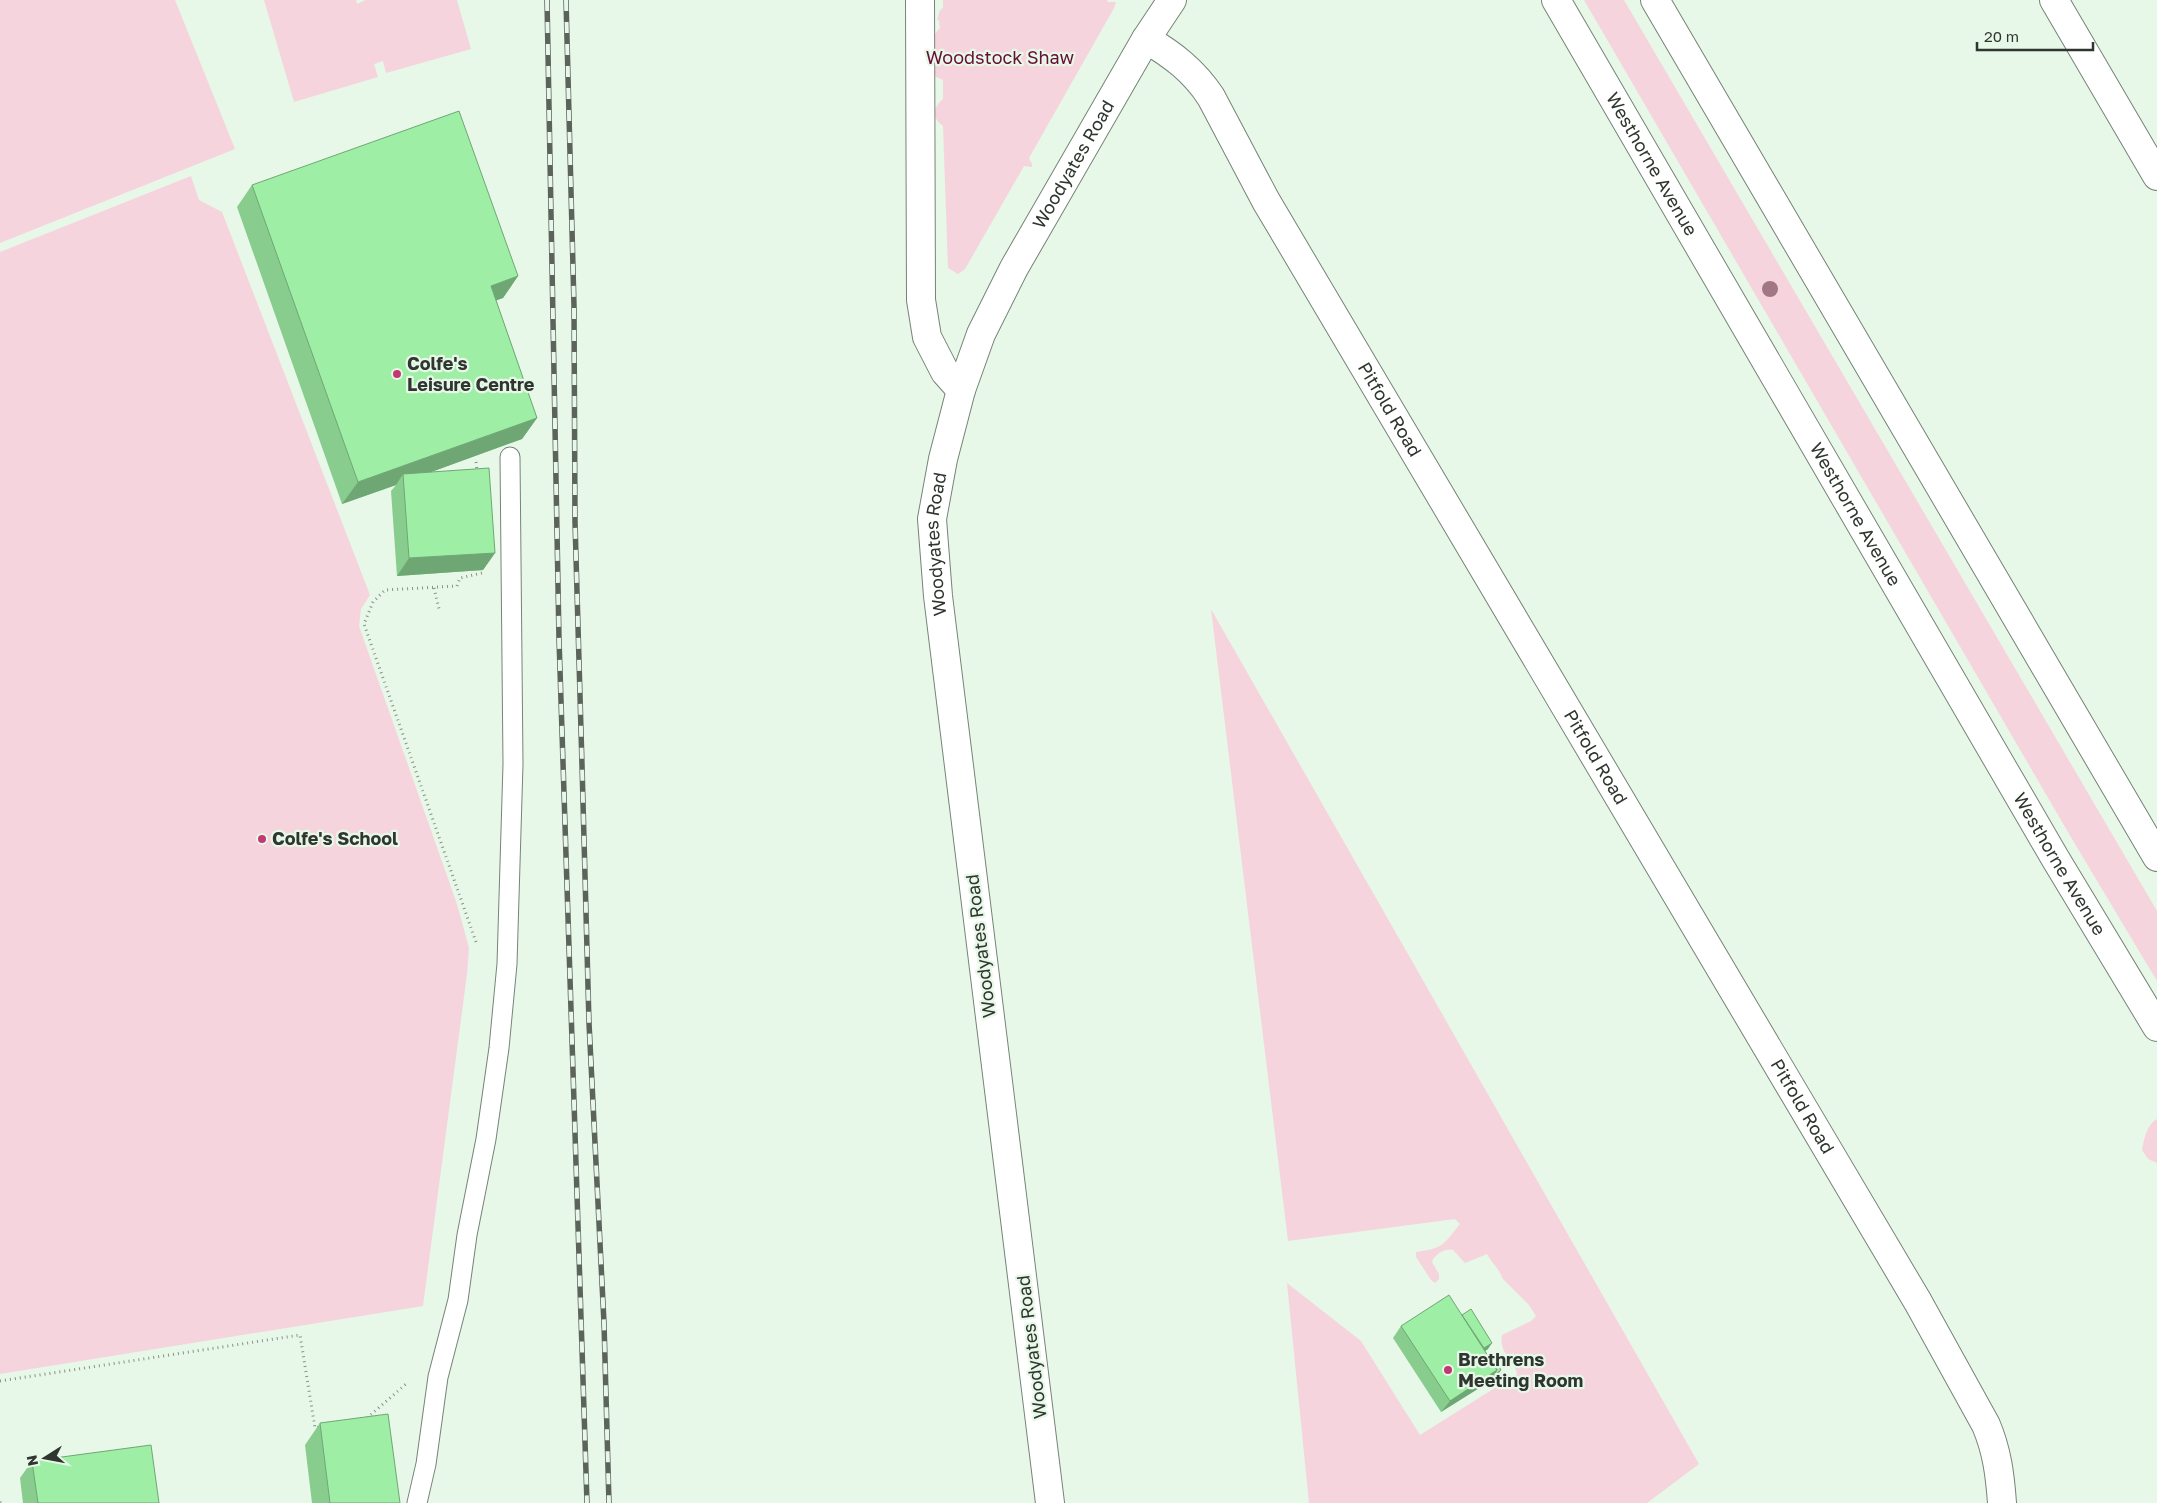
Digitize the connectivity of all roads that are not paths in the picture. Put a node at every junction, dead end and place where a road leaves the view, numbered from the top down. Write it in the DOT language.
graph roads {
  1 [pos="920,0"];
  2 [pos="1172,0"];
  3 [pos="1556,0"];
  4 [pos="1654,0"];
  5 [pos="2054,0"];
  6 [pos="1146,39"];
  7 [pos="2157,176"];
  8 [pos="961,390"];
  9 [pos="510,457"];
  10 [pos="2157,857"];
  11 [pos="2157,1027"];
  12 [pos="417,1503"];
  13 [pos="1050,1503"];
  14 [pos="2002,1503"];
  1 -- 8 [label="main road"];
  2 -- 6 [label="main road, Woodyates Road"];
  3 -- 11 [label="main road, Westhorne Avenue"];
  4 -- 10 [label="main road"];
  5 -- 7 [label="main road"];
  6 -- 8 [label="main road, Woodyates Road"];
  6 -- 14 [label="main road, Pitfold Road"];
  8 -- 13 [label="main road, Woodyates Road"];
  9 -- 12 [label="lane"];
}
